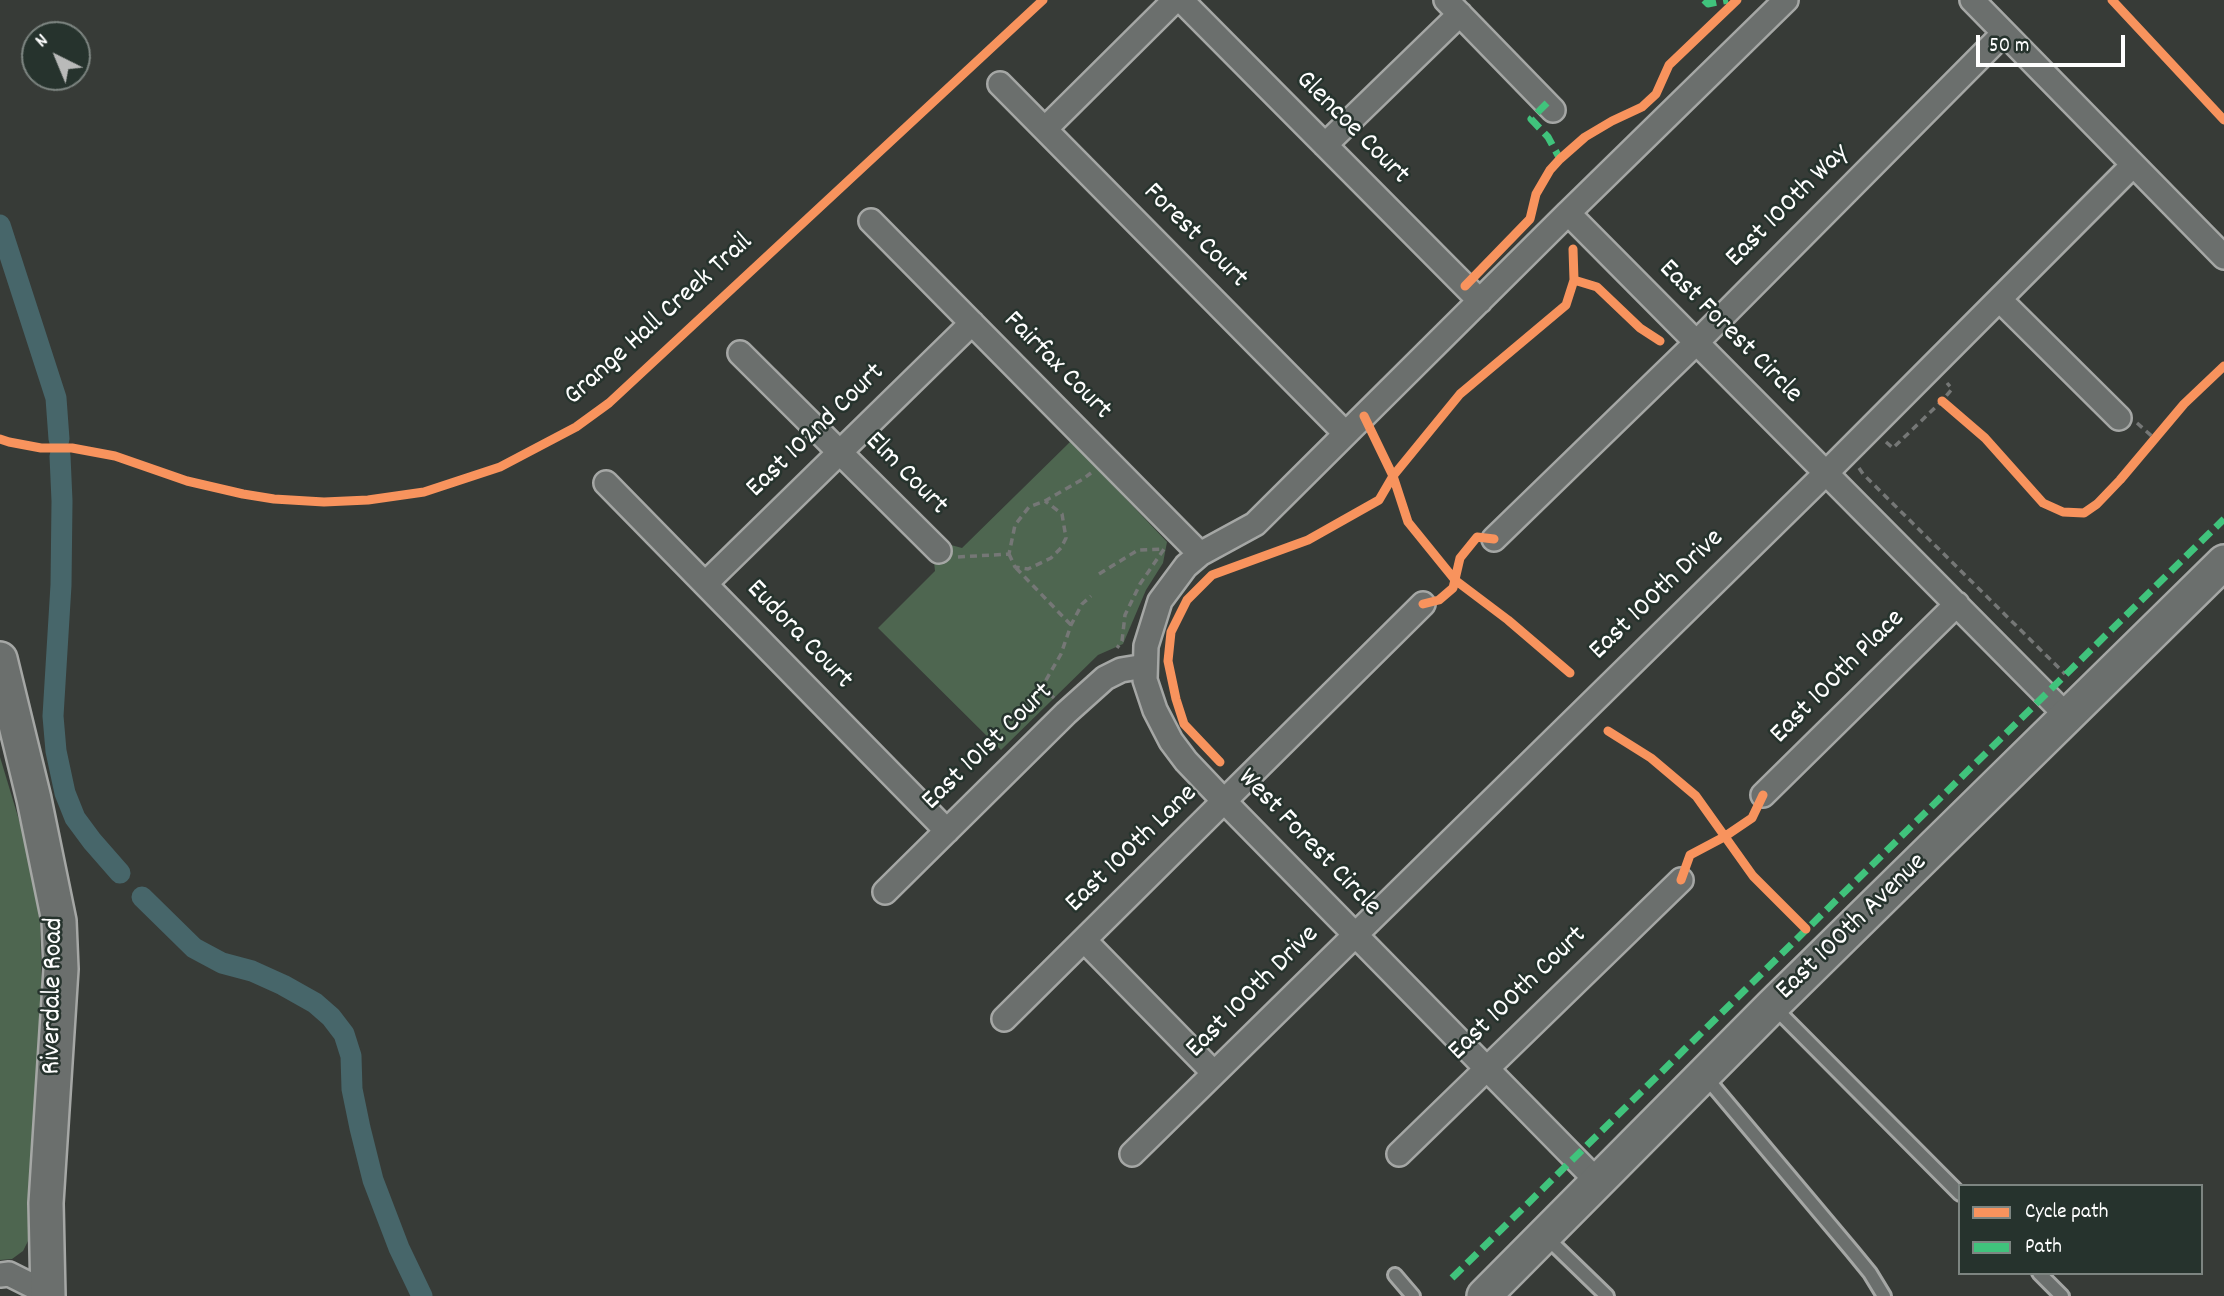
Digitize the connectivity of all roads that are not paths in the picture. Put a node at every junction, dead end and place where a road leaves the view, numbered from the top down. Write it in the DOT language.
graph roads {
  1 [pos="1175,0"];
  2 [pos="1181,0"];
  3 [pos="1786,0"];
  4 [pos="1972,0"];
  5 [pos="1453,7"];
  6 [pos="2004,33"];
  7 [pos="1000,84"];
  8 [pos="1553,110"];
  9 [pos="1045,129"];
  10 [pos="1325,145"];
  11 [pos="2133,164"];
  12 [pos="1568,213"];
  13 [pos="871,221"];
  14 [pos="2224,257"];
  15 [pos="2000,300"];
  16 [pos="1480,301"];
  17 [pos="972,323"];
  18 [pos="1698,342"];
  19 [pos="740,353"];
  20 [pos="2119,418"];
  21 [pos="1345,433"];
  22 [pos="839,452"];
  23 [pos="1826,473"];
  24 [pos="606,483"];
  25 [pos="1494,539"];
  26 [pos="939,551"];
  27 [pos="1200,554"];
  28 [pos="2224,562"];
  29 [pos="705,584"];
  30 [pos="1423,604"];
  31 [pos="1957,604"];
  32 [pos="0,659"];
  33 [pos="1145,666"];
  34 [pos="2068,718"];
  35 [pos="1763,795"];
  36 [pos="1225,802"];
  37 [pos="947,831"];
  38 [pos="1681,880"];
  39 [pos="885,892"];
  40 [pos="1354,935"];
  41 [pos="1084,940"];
  42 [pos="1772,1006"];
  43 [pos="1004,1019"];
  44 [pos="1485,1069"];
  45 [pos="1214,1073"];
  46 [pos="1704,1074"];
  47 [pos="1132,1154"];
  48 [pos="1399,1154"];
  49 [pos="1598,1182"];
  50 [pos="1958,1192"];
  51 [pos="1544,1235"];
  52 [pos="0,1275"];
  53 [pos="1395,1275"];
  54 [pos="2041,1275"];
  55 [pos="45,1295"];
  56 [pos="1413,1296"];
  57 [pos="1484,1296"];
  58 [pos="1607,1296"];
  59 [pos="1884,1296"];
  60 [pos="2062,1296"];
  1 -- 9 [label="street"];
  2 -- 10 [label="street, Glencoe Court"];
  3 -- 12 [label="street"];
  4 -- 6 [label="street"];
  5 -- 8 [label="street"];
  5 -- 10 [label="street"];
  6 -- 11 [label="street"];
  6 -- 18 [label="street, East 100th Way"];
  7 -- 9 [label="street, Forest Court"];
  9 -- 21 [label="street, Forest Court"];
  10 -- 16 [label="street, Glencoe Court"];
  11 -- 14 [label="street"];
  11 -- 15 [label="street, East 100th Drive"];
  12 -- 16 [label="street"];
  12 -- 18 [label="street, East Forest Circle"];
  13 -- 17 [label="street, Fairfax Court"];
  15 -- 20 [label="street"];
  15 -- 23 [label="street, East 100th Drive"];
  16 -- 21 [label="street"];
  17 -- 22 [label="street, East 102nd Court"];
  17 -- 27 [label="street, Fairfax Court"];
  18 -- 23 [label="street, East Forest Circle"];
  18 -- 25 [label="street, East 100th Way"];
  19 -- 22 [label="street, Elm Court"];
  21 -- 27 [label="street, West Forest Circle"];
  22 -- 26 [label="street, Elm Court"];
  22 -- 29 [label="street, East 102nd Court"];
  23 -- 31 [label="street, East Forest Circle"];
  23 -- 40 [label="street, East 100th Drive"];
  24 -- 29 [label="street, Eudora Court"];
  27 -- 33 [label="street, West Forest Circle"];
  28 -- 34 [label="street, East 100th Avenue"];
  29 -- 37 [label="street, Eudora Court"];
  30 -- 36 [label="street, East 100th Lane"];
  31 -- 34 [label="street, East Forest Circle"];
  31 -- 35 [label="street, East 100th Place"];
  32 -- 55 [label="street, Riverdale Road"];
  33 -- 36 [label="street, West Forest Circle"];
  33 -- 37 [label="street, East 101st Court"];
  34 -- 42 [label="street, East 100th Avenue"];
  36 -- 40 [label="street, West Forest Circle"];
  36 -- 41 [label="street, East 100th Lane"];
  37 -- 39 [label="street, East 101st Court"];
  38 -- 44 [label="street, East 100th Court"];
  40 -- 44 [label="street, West Forest Circle"];
  40 -- 45 [label="street, East 100th Drive"];
  41 -- 43 [label="street, East 100th Lane"];
  41 -- 45 [label="street"];
  42 -- 46 [label="street, East 100th Avenue"];
  42 -- 50 [label="lane"];
  44 -- 48 [label="street, East 100th Court"];
  44 -- 49 [label="street, West Forest Circle"];
  45 -- 47 [label="street, East 100th Drive"];
  46 -- 49 [label="street, East 100th Avenue"];
  46 -- 59 [label="lane"];
  49 -- 51 [label="street, East 100th Avenue"];
  51 -- 57 [label="street, East 100th Avenue"];
  51 -- 58 [label="lane"];
  52 -- 55 [label="street"];
  53 -- 56 [label="lane"];
  54 -- 60 [label="lane"];
}
